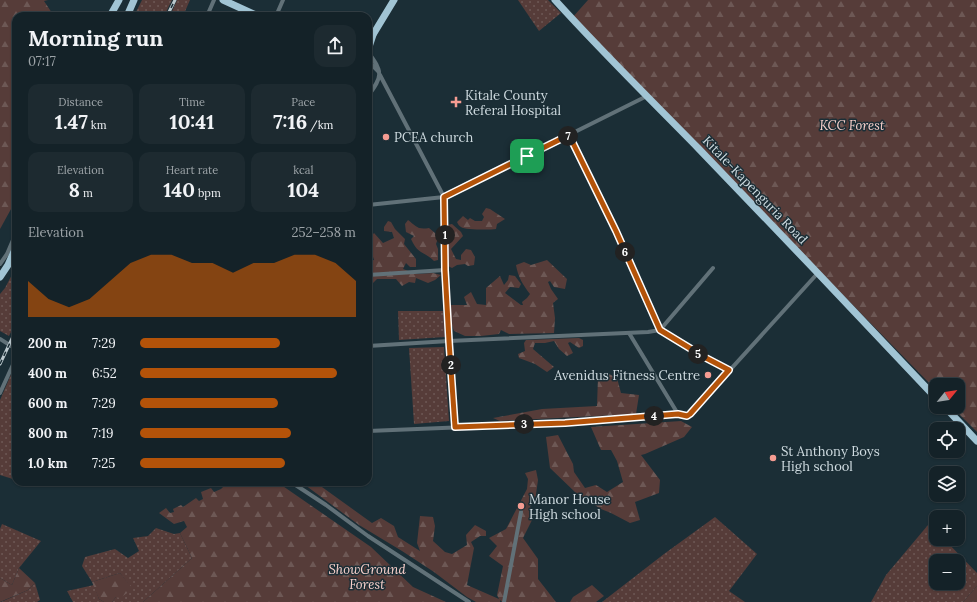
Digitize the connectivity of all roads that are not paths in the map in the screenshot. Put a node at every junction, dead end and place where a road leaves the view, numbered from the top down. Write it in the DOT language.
graph roads {
  1 [pos="119,0"];
  2 [pos="134,0"];
  3 [pos="214,0"];
  4 [pos="224,0"];
  5 [pos="283,0"];
  6 [pos="394,0"];
  7 [pos="555,0"];
  8 [pos="112,12"];
  9 [pos="129,12"];
  10 [pos="209,12"];
  11 [pos="247,12"];
  12 [pos="278,12"];
  13 [pos="374,33"];
  14 [pos="372,35"];
  15 [pos="372,39"];
  16 [pos="372,57"];
  17 [pos="372,65"];
  18 [pos="380,74"];
  19 [pos="372,89"];
  20 [pos="647,96"];
  21 [pos="569,135"];
  22 [pos="444,197"];
  23 [pos="372,205"];
  24 [pos="12,244"];
  25 [pos="12,256"];
  26 [pos="0,264"];
  27 [pos="713,268"];
  28 [pos="445,270"];
  29 [pos="817,274"];
  30 [pos="372,275"];
  31 [pos="0,277"];
  32 [pos="660,330"];
  33 [pos="629,333"];
  34 [pos="0,339"];
  35 [pos="449,341"];
  36 [pos="372,346"];
  37 [pos="12,347"];
  38 [pos="12,367"];
  39 [pos="729,370"];
  40 [pos="929,390"];
  41 [pos="0,393"];
  42 [pos="678,414"];
  43 [pos="952,414"];
  44 [pos="455,427"];
  45 [pos="372,431"];
  46 [pos="977,441"];
  47 [pos="297,486"];
  48 [pos="521,512"];
  49 [pos="468,602"];
  50 [pos="504,602"];
  1 -- 8 [label="highway"];
  2 -- 9 [label="highway"];
  3 -- 10 [label="street"];
  4 -- 11 [label="highway"];
  5 -- 12 [label="street"];
  6 -- 13 [label="highway"];
  7 -- 20 [label="highway, Kitale-Kapenguria Road"];
  13 -- 14 [label="highway"];
  13 -- 15 [label="highway"];
  16 -- 18 [label="street"];
  17 -- 18 [label="street"];
  18 -- 19 [label="street"];
  18 -- 22 [label="street"];
  20 -- 21 [label="street"];
  20 -- 29 [label="highway, Kitale-Kapenguria Road"];
  21 -- 22 [label="street"];
  21 -- 32 [label="street"];
  22 -- 23 [label="street"];
  22 -- 28 [label="street"];
  24 -- 26 [label="street"];
  25 -- 31 [label="highway"];
  27 -- 32 [label="street"];
  28 -- 30 [label="street"];
  28 -- 35 [label="street"];
  29 -- 39 [label="street"];
  29 -- 40 [label="highway, Kitale-Kapenguria Road"];
  32 -- 33 [label="street"];
  32 -- 39 [label="street"];
  33 -- 35 [label="street"];
  33 -- 42 [label="street"];
  34 -- 37 [label="street"];
  35 -- 36 [label="street"];
  35 -- 44 [label="street"];
  38 -- 41 [label="street"];
  39 -- 42 [label="street"];
  42 -- 44 [label="street"];
  43 -- 46 [label="highway"];
  44 -- 45 [label="street"];
  47 -- 49 [label="street"];
  48 -- 50 [label="street"];
}
